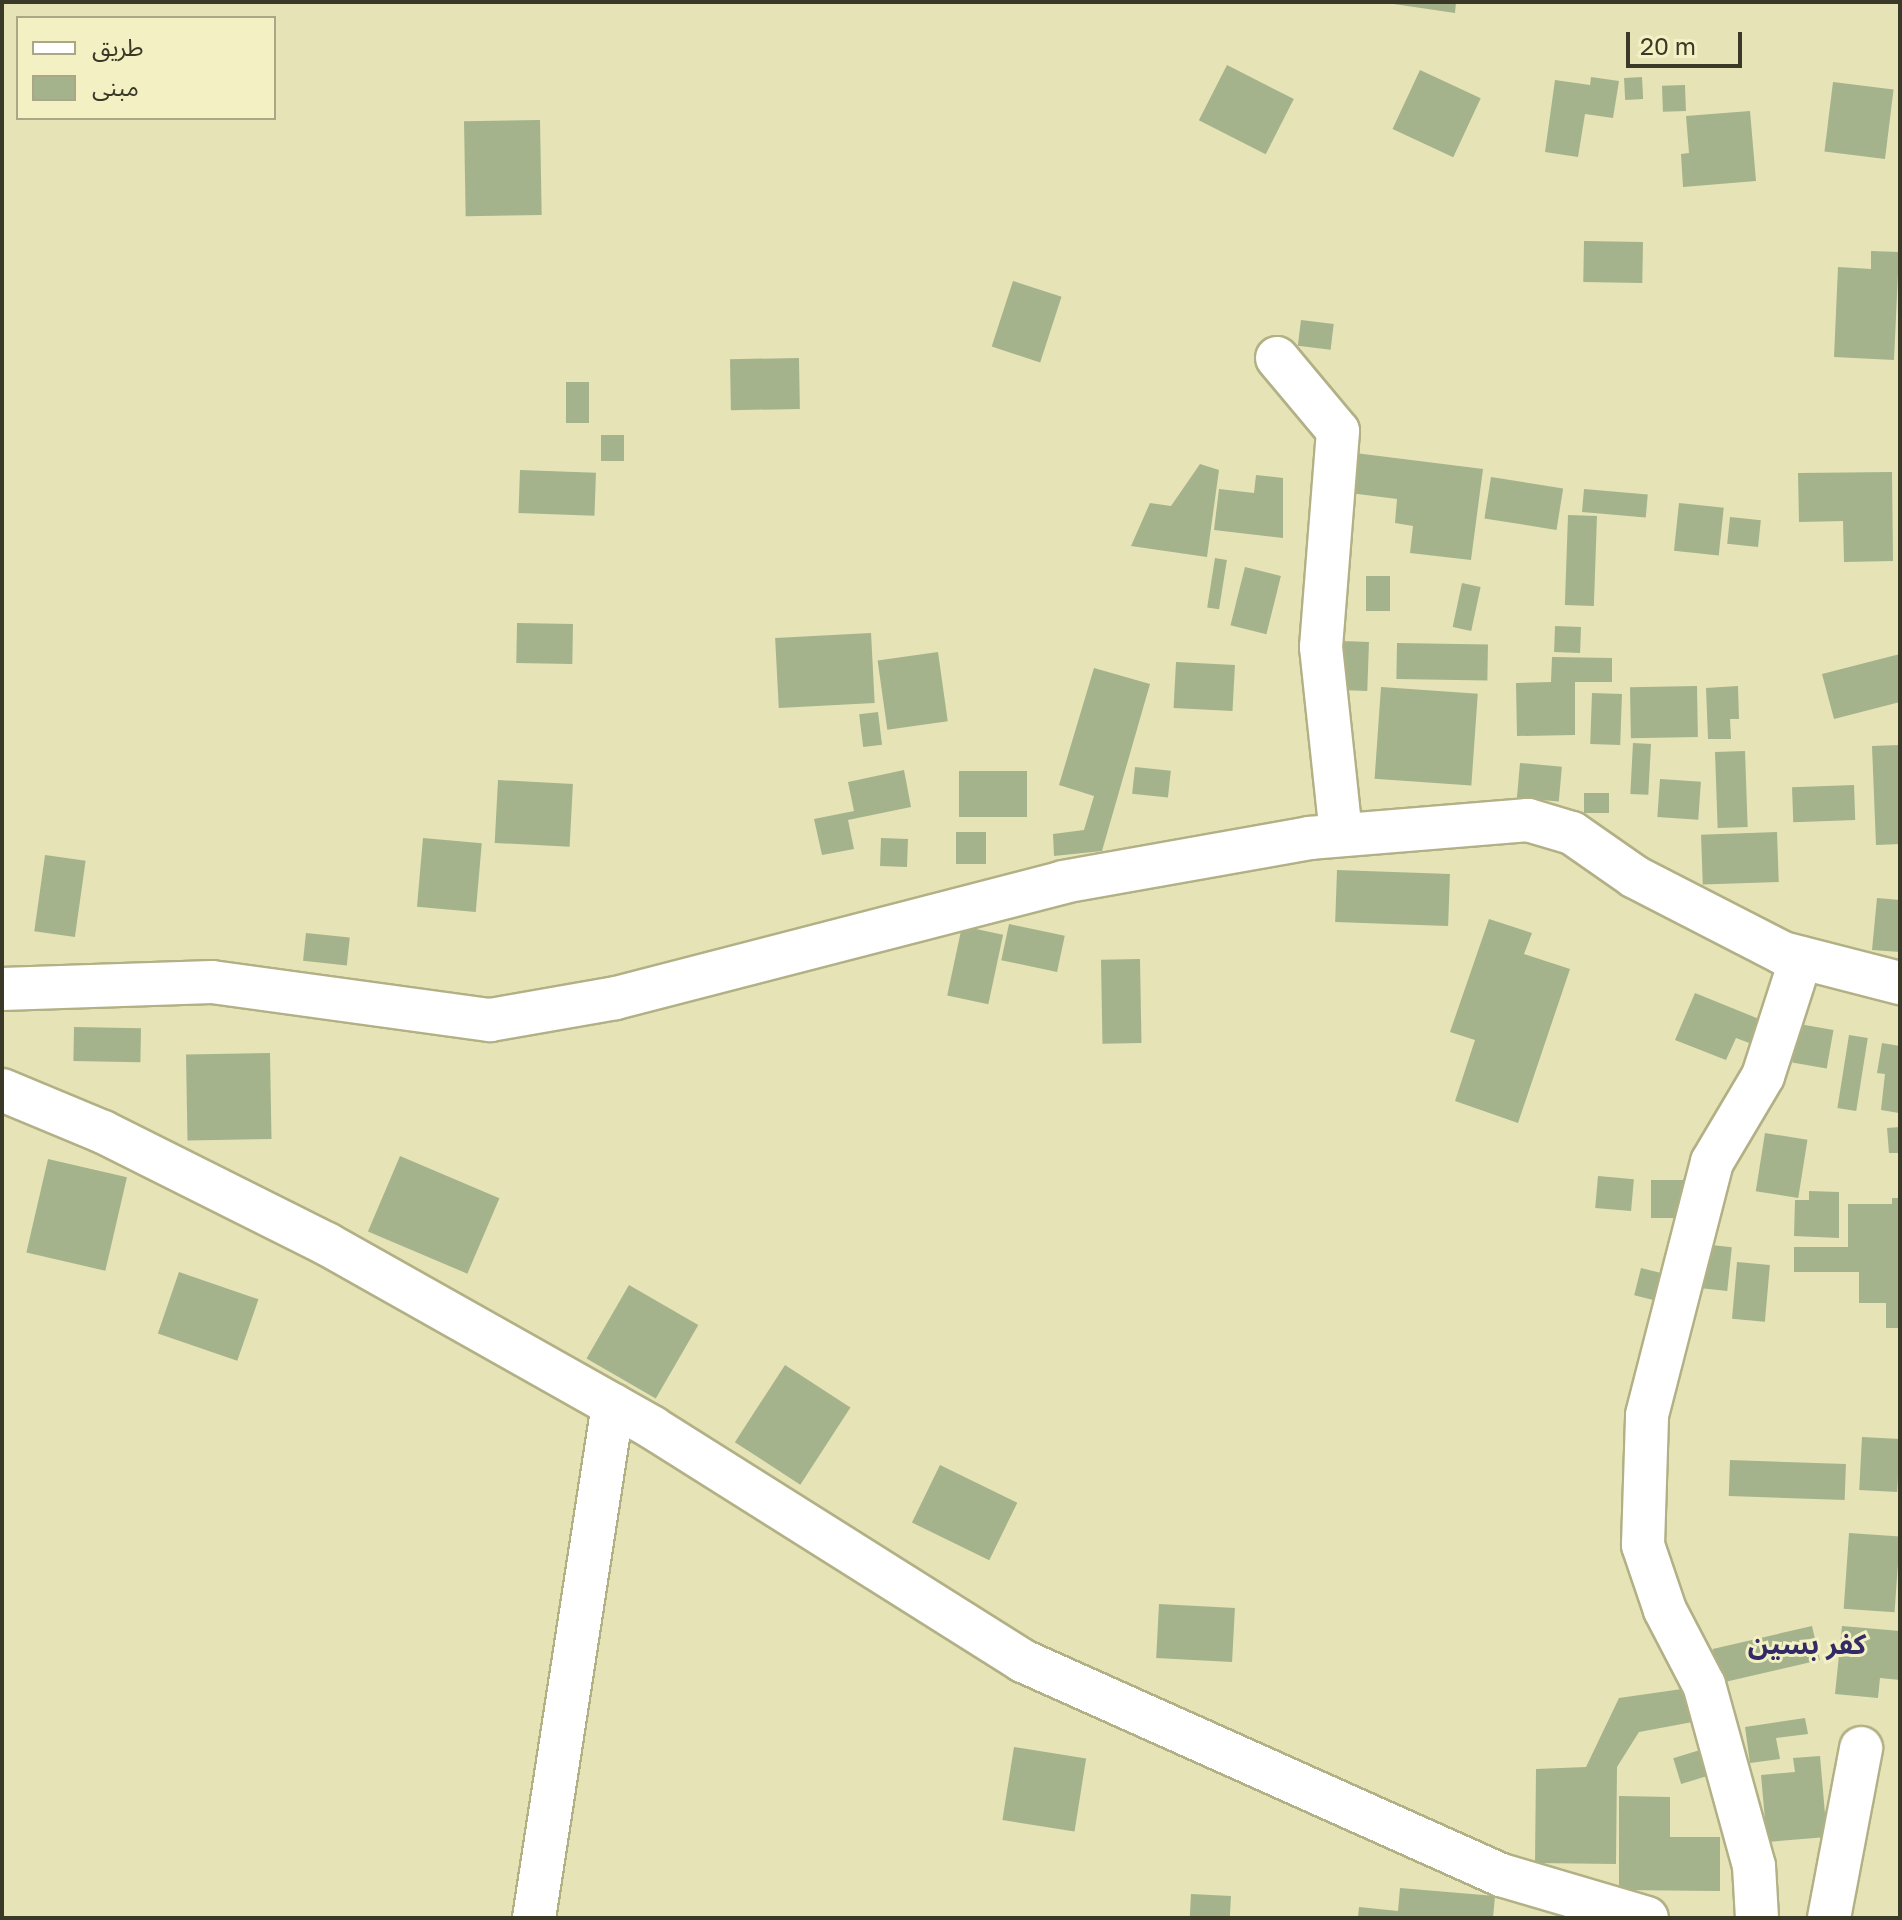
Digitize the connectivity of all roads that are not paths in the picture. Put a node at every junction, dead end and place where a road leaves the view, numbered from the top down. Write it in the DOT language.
graph roads {
  1 [pos="1277,358"];
  2 [pos="1341,835"];
  3 [pos="1801,958"];
  4 [pos="1900,983"];
  5 [pos="2,989"];
  6 [pos="2,1090"];
  7 [pos="613,1405"];
  8 [pos="1861,1748"];
  9 [pos="534,1918"];
  10 [pos="1647,1918"];
  11 [pos="1757,1918"];
  12 [pos="1829,1918"];
  1 -- 2 [label="street"];
  2 -- 3 [label="street"];
  2 -- 5 [label="street"];
  3 -- 4 [label="street"];
  3 -- 11 [label="street"];
  6 -- 7 [label="street"];
  7 -- 9 [label="street"];
  7 -- 10 [label="street"];
  8 -- 12 [label="street"];
}
